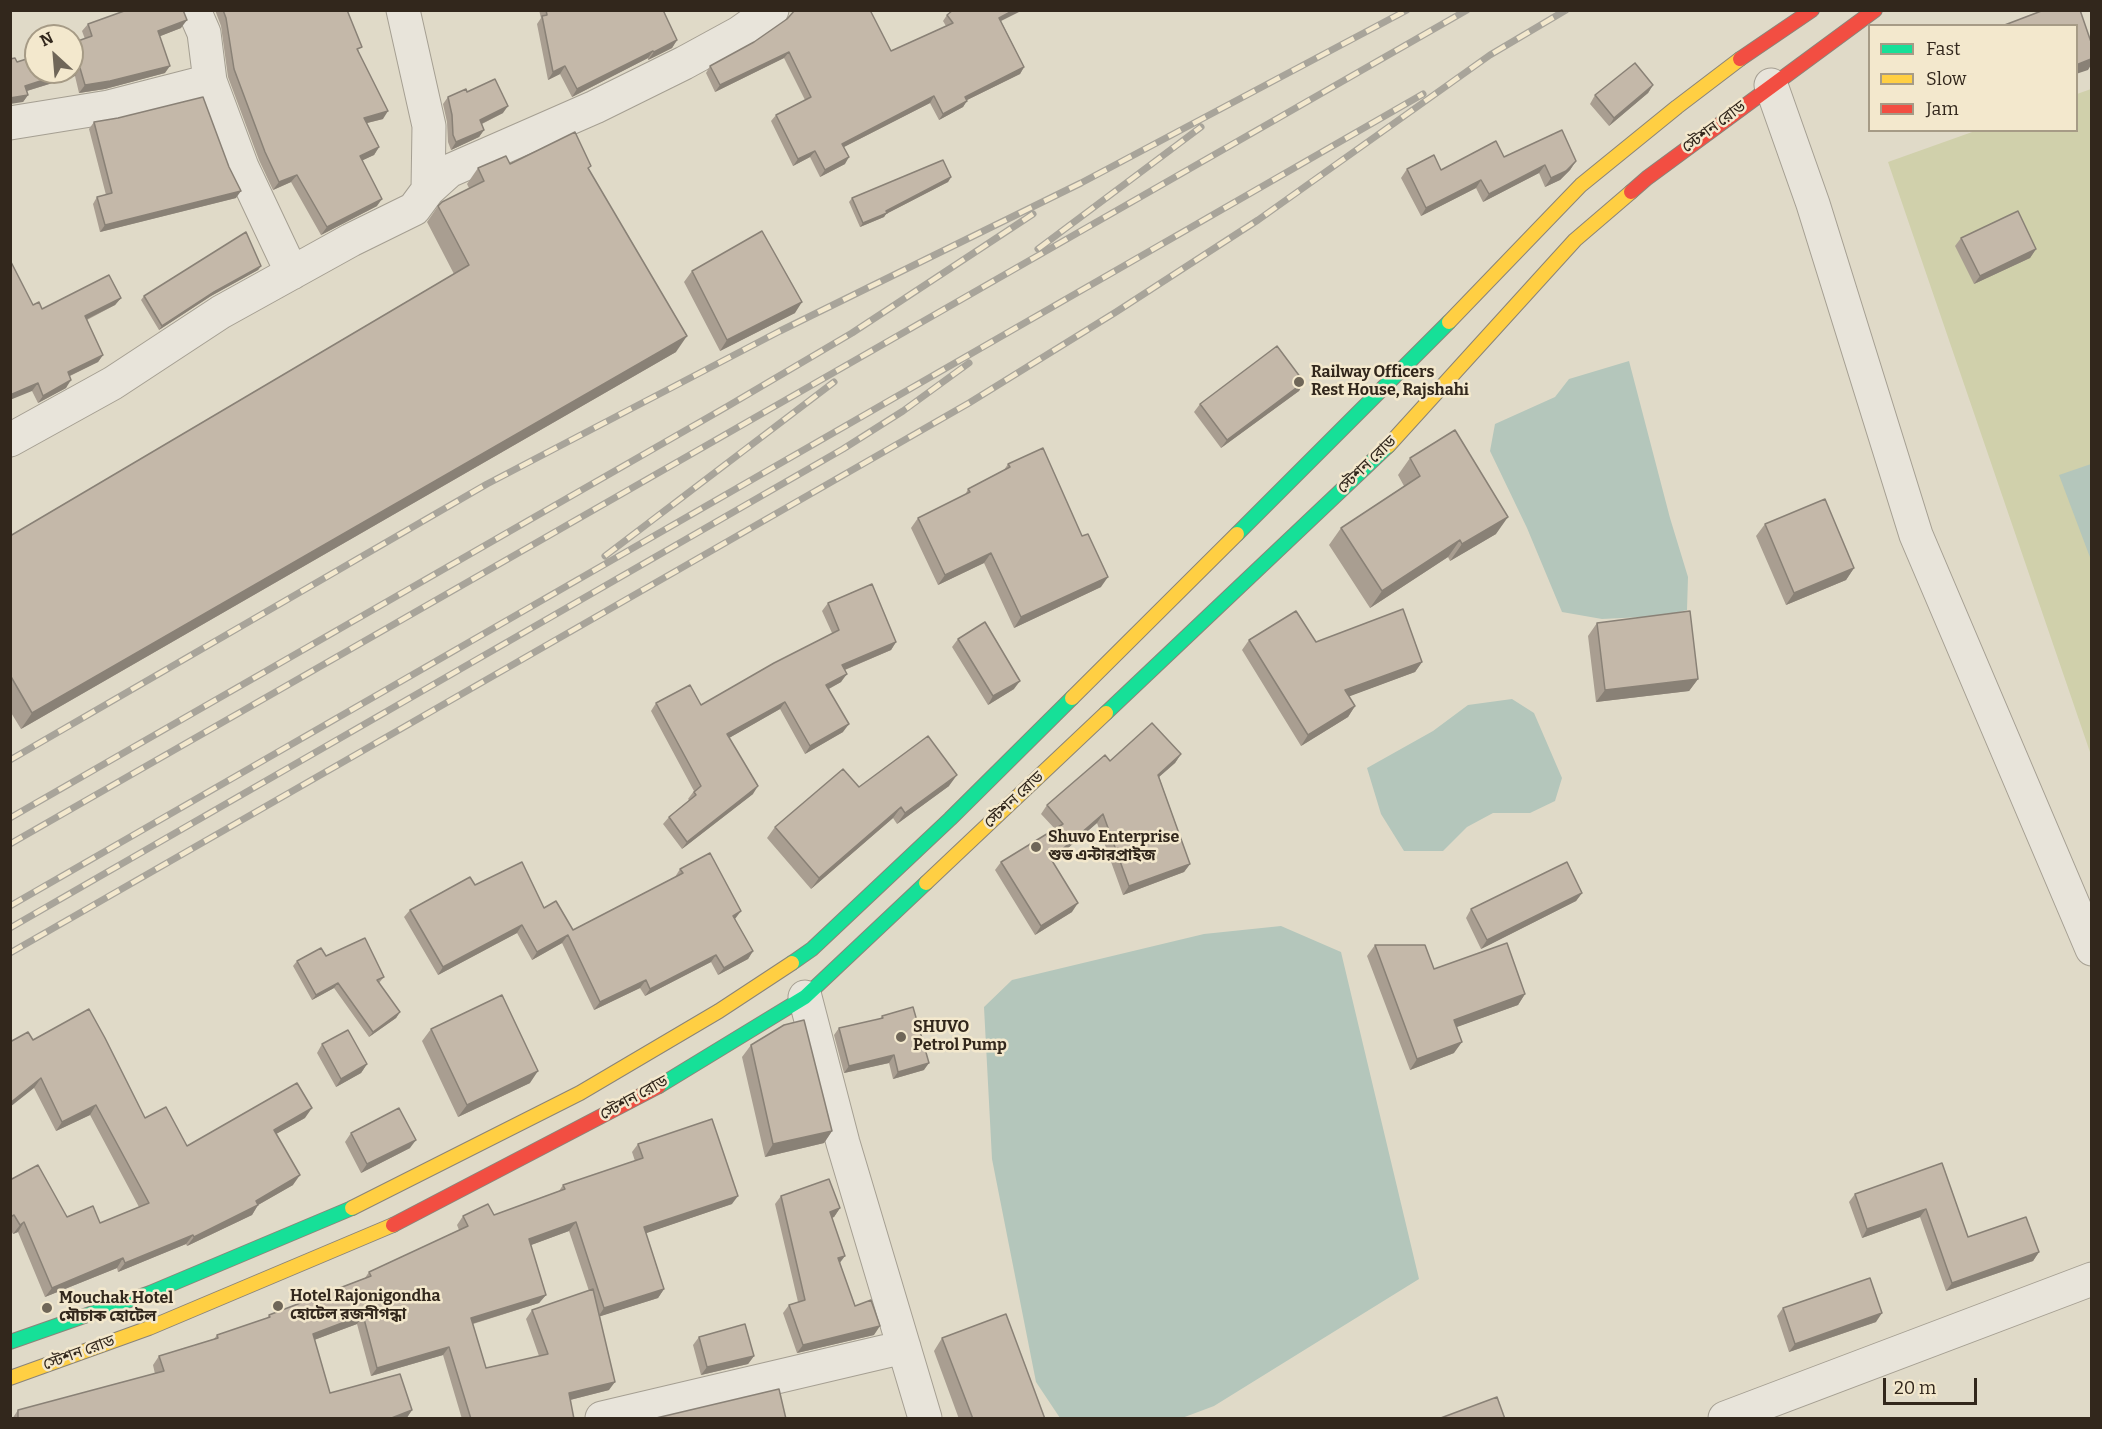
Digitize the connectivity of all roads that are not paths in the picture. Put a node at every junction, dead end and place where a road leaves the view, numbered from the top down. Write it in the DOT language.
graph roads {
  1 [pos="194,10"];
  2 [pos="403,10"];
  3 [pos="772,10"];
  4 [pos="1812,10"];
  5 [pos="1875,10"];
  6 [pos="210,81"];
  7 [pos="1771,85"];
  8 [pos="10,123"];
  9 [pos="428,190"];
  10 [pos="292,273"];
  11 [pos="10,440"];
  12 [pos="2091,949"];
  13 [pos="805,997"];
  14 [pos="2091,1279"];
  15 [pos="10,1342"];
  16 [pos="904,1347"];
  17 [pos="10,1378"];
  18 [pos="602,1419"];
  19 [pos="925,1419"];
  20 [pos="1725,1419"];
  1 -- 6 [label="street"];
  2 -- 9 [label="street"];
  3 -- 9 [label="street"];
  4 -- 15 [label="main road, স্টেশন রোড"];
  5 -- 7 [label="main road, স্টেশন রোড"];
  6 -- 8 [label="street"];
  6 -- 10 [label="street"];
  7 -- 12 [label="street"];
  7 -- 13 [label="main road, স্টেশন রোড"];
  9 -- 10 [label="street"];
  10 -- 11 [label="street"];
  13 -- 16 [label="street"];
  13 -- 17 [label="main road, স্টেশন রোড"];
  14 -- 20 [label="street"];
  16 -- 18 [label="street"];
  16 -- 19 [label="street"];
}
